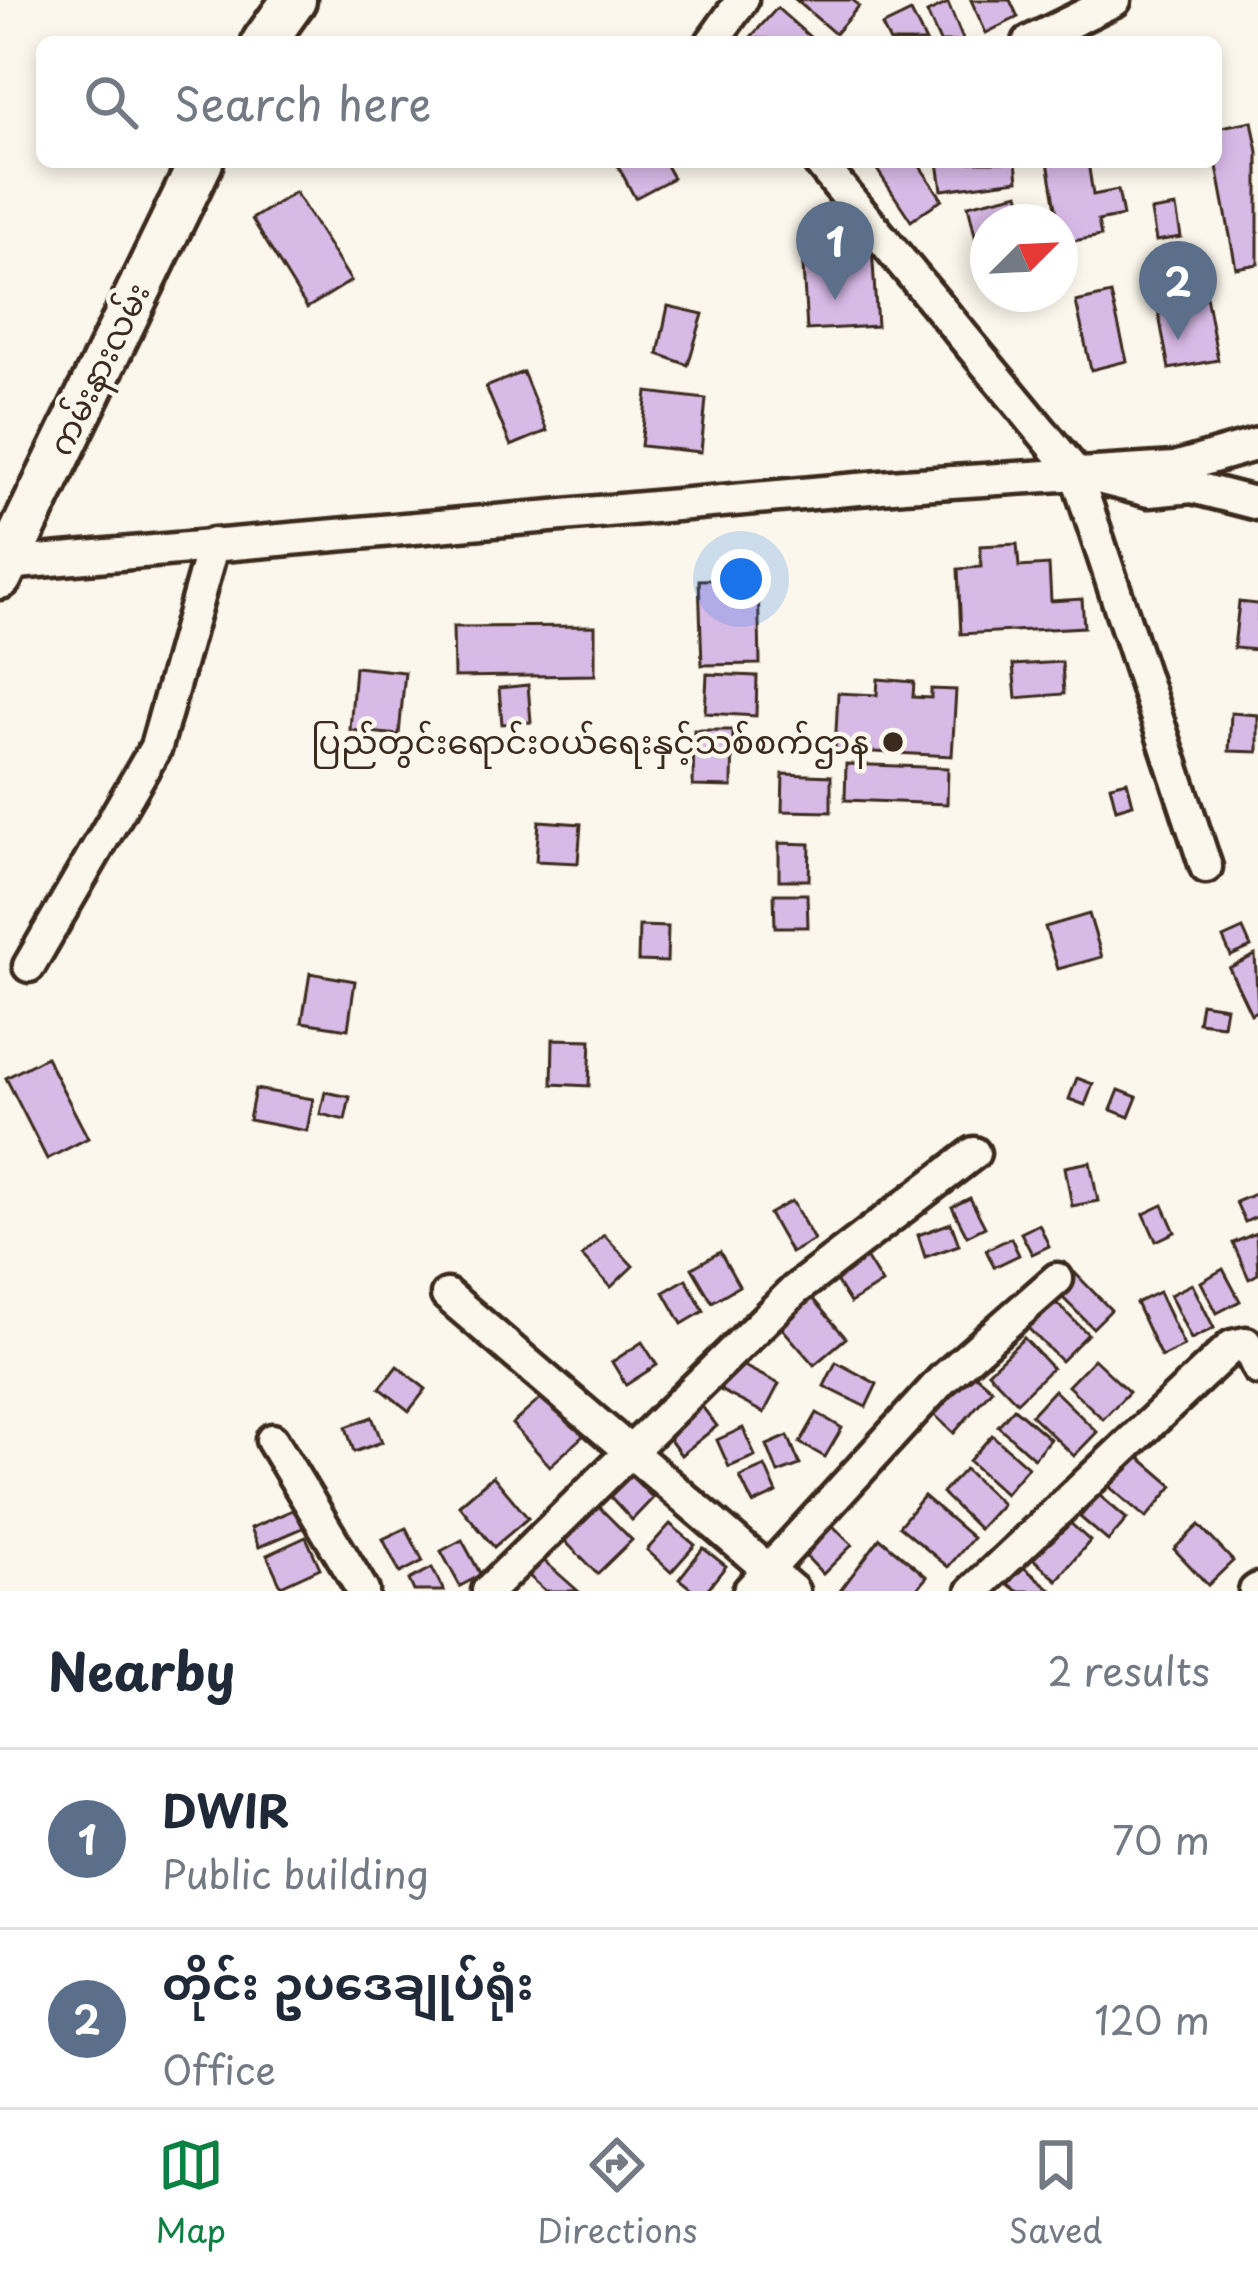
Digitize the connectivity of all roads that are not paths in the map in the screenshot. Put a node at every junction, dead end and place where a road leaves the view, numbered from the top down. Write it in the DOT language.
graph roads {
  1 [pos="293,0"];
  2 [pos="742,0"];
  3 [pos="1115,0"];
  4 [pos="268,36"];
  5 [pos="716,36"];
  6 [pos="1041,36"];
  7 [pos="198,168"];
  8 [pos="830,168"];
  9 [pos="1258,444"];
  10 [pos="1076,473"];
  11 [pos="1258,504"];
  12 [pos="213,544"];
  13 [pos="3,571"];
  14 [pos="1206,867"];
  15 [pos="29,965"];
  16 [pos="974,1153"];
  17 [pos="1057,1279"];
  18 [pos="447,1295"];
  19 [pos="1258,1369"];
  20 [pos="272,1440"];
  21 [pos="628,1450"];
  22 [pos="759,1581"];
  23 [pos="363,1591"];
  24 [pos="488,1591"];
  25 [pos="793,1591"];
  26 [pos="973,1591"];
  1 -- 4 [label="street"];
  2 -- 5 [label="street"];
  3 -- 6 [label="street"];
  7 -- 13 [label="street, ကမ်းနားလမ်း"];
  8 -- 10 [label="street"];
  9 -- 10 [label="street"];
  10 -- 11 [label="street"];
  10 -- 12 [label="street"];
  10 -- 14 [label="street"];
  12 -- 13 [label="street"];
  12 -- 15 [label="street"];
  16 -- 21 [label="street"];
  17 -- 22 [label="street"];
  18 -- 21 [label="street"];
  19 -- 26 [label="street"];
  20 -- 23 [label="street"];
  21 -- 22 [label="street"];
  21 -- 24 [label="street"];
  22 -- 25 [label="street"];
}
